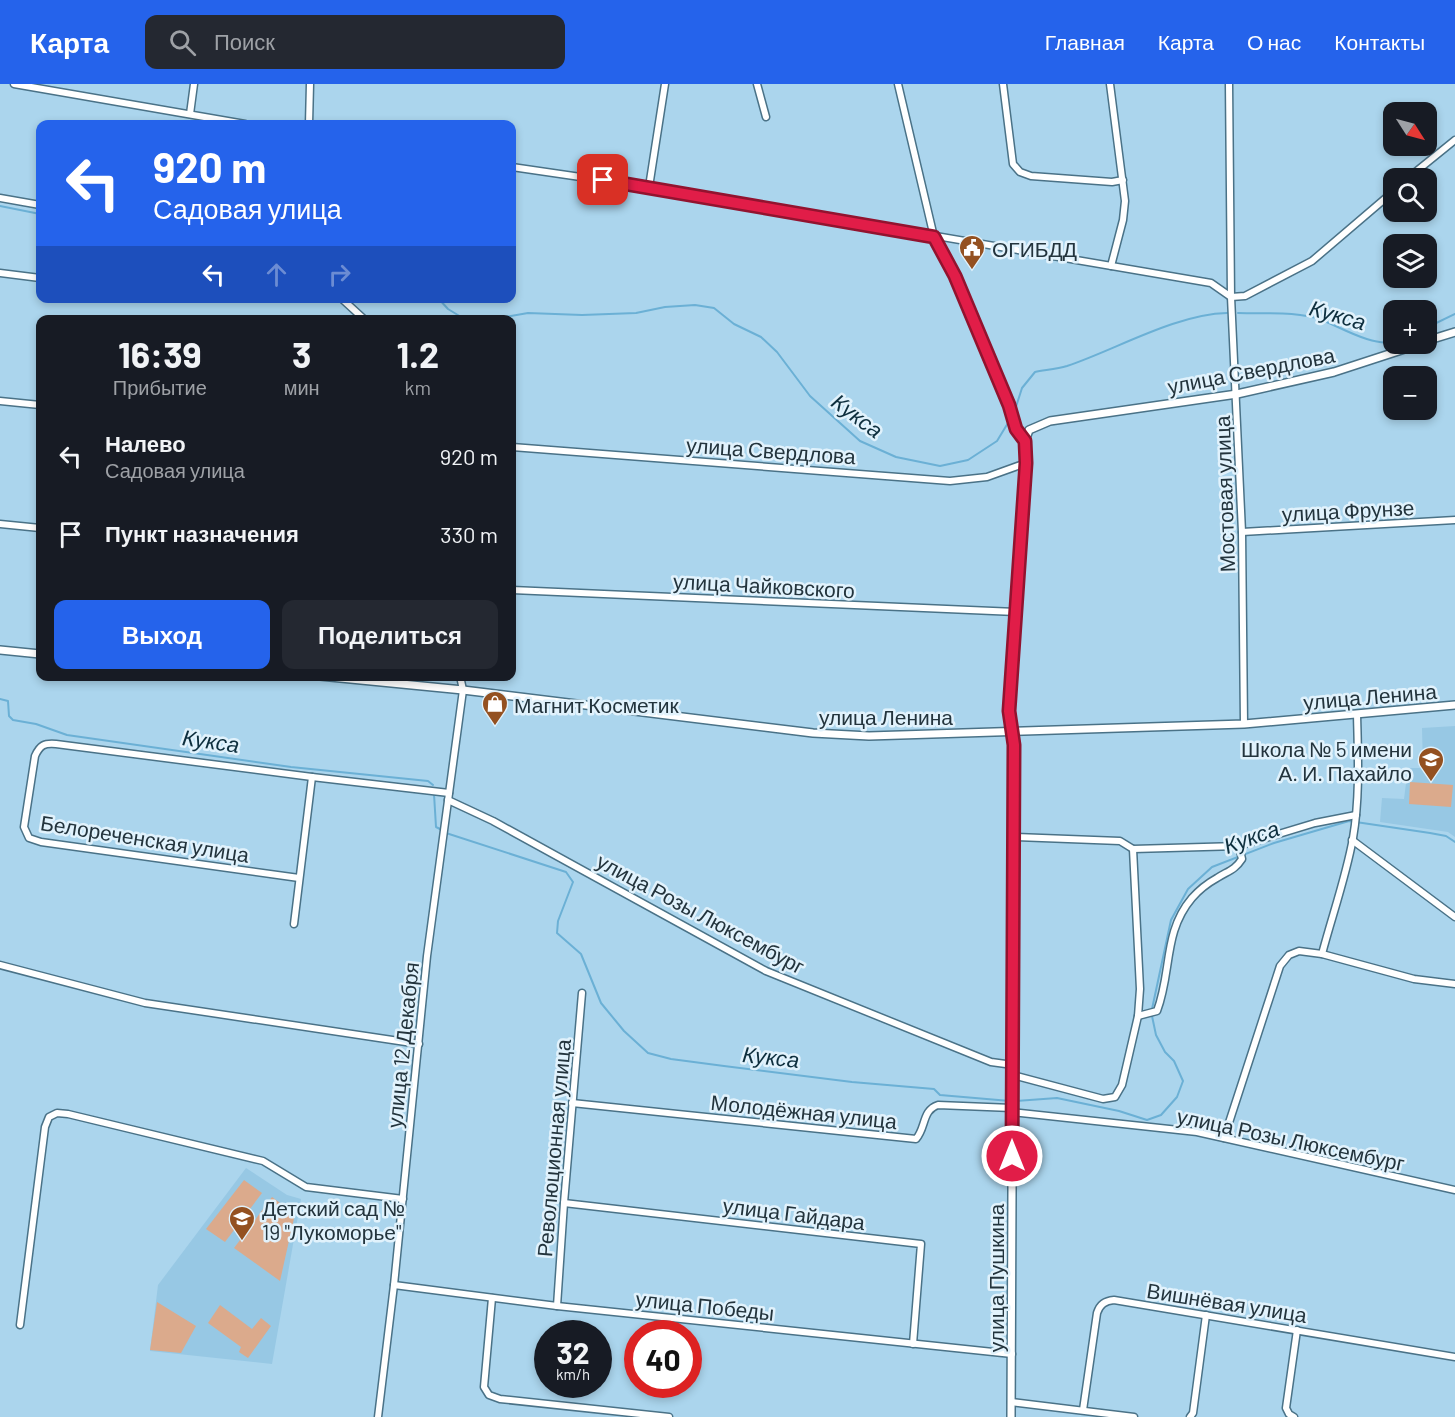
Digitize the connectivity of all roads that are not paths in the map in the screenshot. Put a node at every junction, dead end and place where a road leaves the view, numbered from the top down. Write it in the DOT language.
graph roads {
  1 [pos="14,84"];
  2 [pos="194,84"];
  3 [pos="310,84"];
  4 [pos="665,84"];
  5 [pos="757,84"];
  6 [pos="898,84"];
  7 [pos="1003,84"];
  8 [pos="1110,84"];
  9 [pos="1229,84"];
  10 [pos="190,114"];
  11 [pos="766,117"];
  12 [pos="223,120"];
  13 [pos="309,120"];
  14 [pos="1455,140"];
  15 [pos="516,167"];
  16 [pos="1420,168"];
  17 [pos="1123,180"];
  18 [pos="649,187"];
  19 [pos="0,198"];
  20 [pos="1383,200"];
  21 [pos="36,204"];
  22 [pos="934,237"];
  23 [pos="1111,266"];
  24 [pos="0,273"];
  25 [pos="36,278"];
  26 [pos="1231,297"];
  27 [pos="346,303"];
  28 [pos="360,315"];
  29 [pos="1455,332"];
  30 [pos="1437,338"];
  31 [pos="1389,354"];
  32 [pos="1237,393"];
  33 [pos="0,401"];
  34 [pos="36,405"];
  35 [pos="1025,441"];
  36 [pos="516,447"];
  37 [pos="1026,463"];
  38 [pos="1455,520"];
  39 [pos="0,524"];
  40 [pos="36,528"];
  41 [pos="1242,532"];
  42 [pos="516,590"];
  43 [pos="1016,612"];
  44 [pos="0,650"];
  45 [pos="36,654"];
  46 [pos="371,681"];
  47 [pos="461,681"];
  48 [pos="463,690"];
  49 [pos="1455,705"];
  50 [pos="1357,714"];
  51 [pos="1244,724"];
  52 [pos="1012,731"];
  53 [pos="312,777"];
  54 [pos="449,793"];
  55 [pos="448,800"];
  56 [pos="1355,820"];
  57 [pos="1013,837"];
  58 [pos="1352,840"];
  59 [pos="1133,849"];
  60 [pos="1240,852"];
  61 [pos="299,878"];
  62 [pos="1455,917"];
  63 [pos="294,924"];
  64 [pos="1322,954"];
  65 [pos="0,965"];
  66 [pos="1455,984"];
  67 [pos="582,993"];
  68 [pos="1138,1016"];
  69 [pos="418,1044"];
  70 [pos="1013,1065"];
  71 [pos="1013,1075"];
  72 [pos="572,1103"];
  73 [pos="1012,1104"];
  74 [pos="1224,1138"];
  75 [pos="1455,1190"];
  76 [pos="403,1199"];
  77 [pos="564,1203"];
  78 [pos="394,1285"];
  79 [pos="492,1298"];
  80 [pos="557,1306"];
  81 [pos="1206,1315"];
  82 [pos="20,1325"];
  83 [pos="1297,1330"];
  84 [pos="914,1344"];
  85 [pos="1012,1354"];
  86 [pos="1455,1357"];
  87 [pos="1011,1402"];
  88 [pos="1083,1410"];
  89 [pos="378,1417"];
  90 [pos="669,1417"];
  91 [pos="1011,1417"];
  92 [pos="1134,1417"];
  93 [pos="1190,1417"];
  94 [pos="1294,1417"];
  1 -- 10 [label="street"];
  2 -- 10 [label="street"];
  3 -- 13 [label="street"];
  4 -- 18 [label="street"];
  5 -- 11 [label="street"];
  6 -- 22 [label="street"];
  7 -- 17 [label="street"];
  8 -- 17 [label="street"];
  9 -- 26 [label="street, Мостовая улица"];
  10 -- 12 [label="street"];
  14 -- 16 [label="street"];
  15 -- 18 [label="street"];
  17 -- 23 [label="street"];
  18 -- 22 [label="street"];
  19 -- 21 [label="street"];
  20 -- 26 [label="street"];
  22 -- 23 [label="street"];
  22 -- 35 [label="street"];
  23 -- 26 [label="street"];
  24 -- 25 [label="street"];
  26 -- 32 [label="street, Мостовая улица"];
  27 -- 28 [label="street"];
  29 -- 30 [label="street"];
  31 -- 32 [label="street, улица Свердлова"];
  32 -- 35 [label="street, улица Свердлова"];
  32 -- 41 [label="street, Мостовая улица"];
  33 -- 34 [label="street"];
  35 -- 37 [label="street, улица Пушкина"];
  36 -- 37 [label="street, улица Свердлова"];
  37 -- 43 [label="street, улица Пушкина"];
  38 -- 41 [label="street, улица Фрунзе"];
  39 -- 40 [label="street"];
  41 -- 51 [label="street, Мостовая улица"];
  42 -- 43 [label="street, улица Чайковского"];
  43 -- 52 [label="street, улица Пушкина"];
  44 -- 45 [label="street"];
  46 -- 48 [label="street, улица Ленина"];
  47 -- 48 [label="street, улица 12 Декабря"];
  48 -- 52 [label="street, улица Ленина"];
  48 -- 54 [label="street, улица 12 Декабря"];
  49 -- 50 [label="street, улица Ленина"];
  50 -- 51 [label="street, улица Ленина"];
  50 -- 56 [label="street"];
  51 -- 52 [label="street, улица Ленина"];
  52 -- 57 [label="street, улица Пушкина"];
  53 -- 54 [label="street, Белореченская улица"];
  53 -- 61 [label="street"];
  53 -- 61 [label="street, Белореченская улица"];
  54 -- 55 [label="street, улица 12 Декабря"];
  55 -- 69 [label="street, улица 12 Декабря"];
  55 -- 70 [label="street, улица Розы Люксембург"];
  56 -- 58 [label="street"];
  56 -- 60 [label="street"];
  57 -- 59 [label="street"];
  57 -- 70 [label="street, улица Пушкина"];
  58 -- 62 [label="street"];
  58 -- 64 [label="street"];
  59 -- 60 [label="street"];
  59 -- 68 [label="street"];
  60 -- 68 [label="street"];
  61 -- 63 [label="street"];
  64 -- 66 [label="street"];
  64 -- 74 [label="street"];
  65 -- 69 [label="street"];
  67 -- 72 [label="street, Революционная улица"];
  68 -- 71 [label="street"];
  69 -- 76 [label="street, улица 12 Декабря"];
  70 -- 71 [label="street, улица Пушкина"];
  71 -- 73 [label="street, улица Пушкина"];
  72 -- 73 [label="street, Молодёжная улица"];
  72 -- 77 [label="street, Революционная улица"];
  73 -- 74 [label="street, улица Розы Люксембург"];
  73 -- 85 [label="street, улица Пушкина"];
  74 -- 75 [label="street, улица Розы Люксембург"];
  76 -- 78 [label="street, улица 12 Декабря"];
  76 -- 82 [label="street"];
  77 -- 80 [label="street, Революционная улица"];
  77 -- 84 [label="street, улица Гайдара"];
  78 -- 79 [label="street, улица Победы"];
  78 -- 89 [label="street, улица 12 Декабря"];
  79 -- 80 [label="street, улица Победы"];
  79 -- 90 [label="street"];
  80 -- 84 [label="street, улица Победы"];
  81 -- 83 [label="street, Вишнёвая улица"];
  81 -- 88 [label="street, Вишнёвая улица"];
  81 -- 93 [label="street"];
  83 -- 86 [label="street, Вишнёвая улица"];
  83 -- 94 [label="street"];
  84 -- 85 [label="street, улица Победы"];
  85 -- 87 [label="street, улица Пушкина"];
  87 -- 88 [label="street"];
  87 -- 91 [label="street, улица Пушкина"];
  88 -- 92 [label="street"];
}
